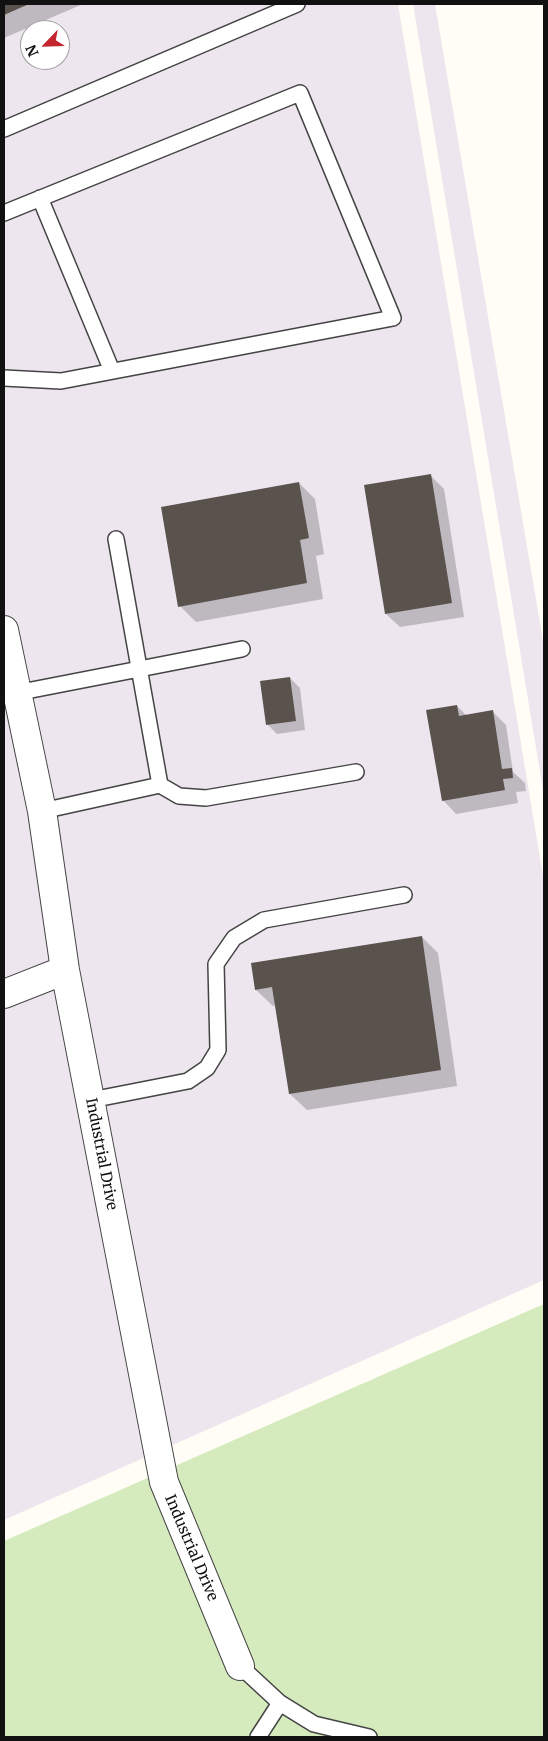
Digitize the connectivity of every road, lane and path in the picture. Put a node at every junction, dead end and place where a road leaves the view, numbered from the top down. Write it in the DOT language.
graph roads {
  1 [pos="297,4"];
  2 [pos="4,130"];
  3 [pos="40,198"];
  4 [pos="4,212"];
  5 [pos="112,371"];
  6 [pos="4,378"];
  7 [pos="116,539"];
  8 [pos="4,630"];
  9 [pos="242,649"];
  10 [pos="140,669"];
  11 [pos="16,693"];
  12 [pos="356,772"];
  13 [pos="160,785"];
  14 [pos="42,811"];
  15 [pos="404,895"];
  16 [pos="65,970"];
  17 [pos="4,994"];
  18 [pos="91,1100"];
  19 [pos="240,1666"];
  20 [pos="280,1703"];
  21 [pos="258,1737"];
  22 [pos="369,1737"];
  1 -- 2 [label="lane"];
  3 -- 4 [label="lane"];
  3 -- 5 [label="lane"];
  3 -- 5 [label="lane"];
  5 -- 6 [label="lane"];
  7 -- 10 [label="lane"];
  8 -- 11 [label="street, Industrial Drive"];
  9 -- 10 [label="lane"];
  10 -- 11 [label="lane"];
  10 -- 13 [label="lane"];
  11 -- 14 [label="street, Industrial Drive"];
  12 -- 13 [label="lane"];
  13 -- 14 [label="lane"];
  14 -- 16 [label="street, Industrial Drive"];
  15 -- 18 [label="lane"];
  16 -- 17 [label="street"];
  16 -- 18 [label="street, Industrial Drive"];
  18 -- 19 [label="street, Industrial Drive"];
  19 -- 20 [label="lane"];
  20 -- 21 [label="lane"];
  20 -- 22 [label="lane"];
}
